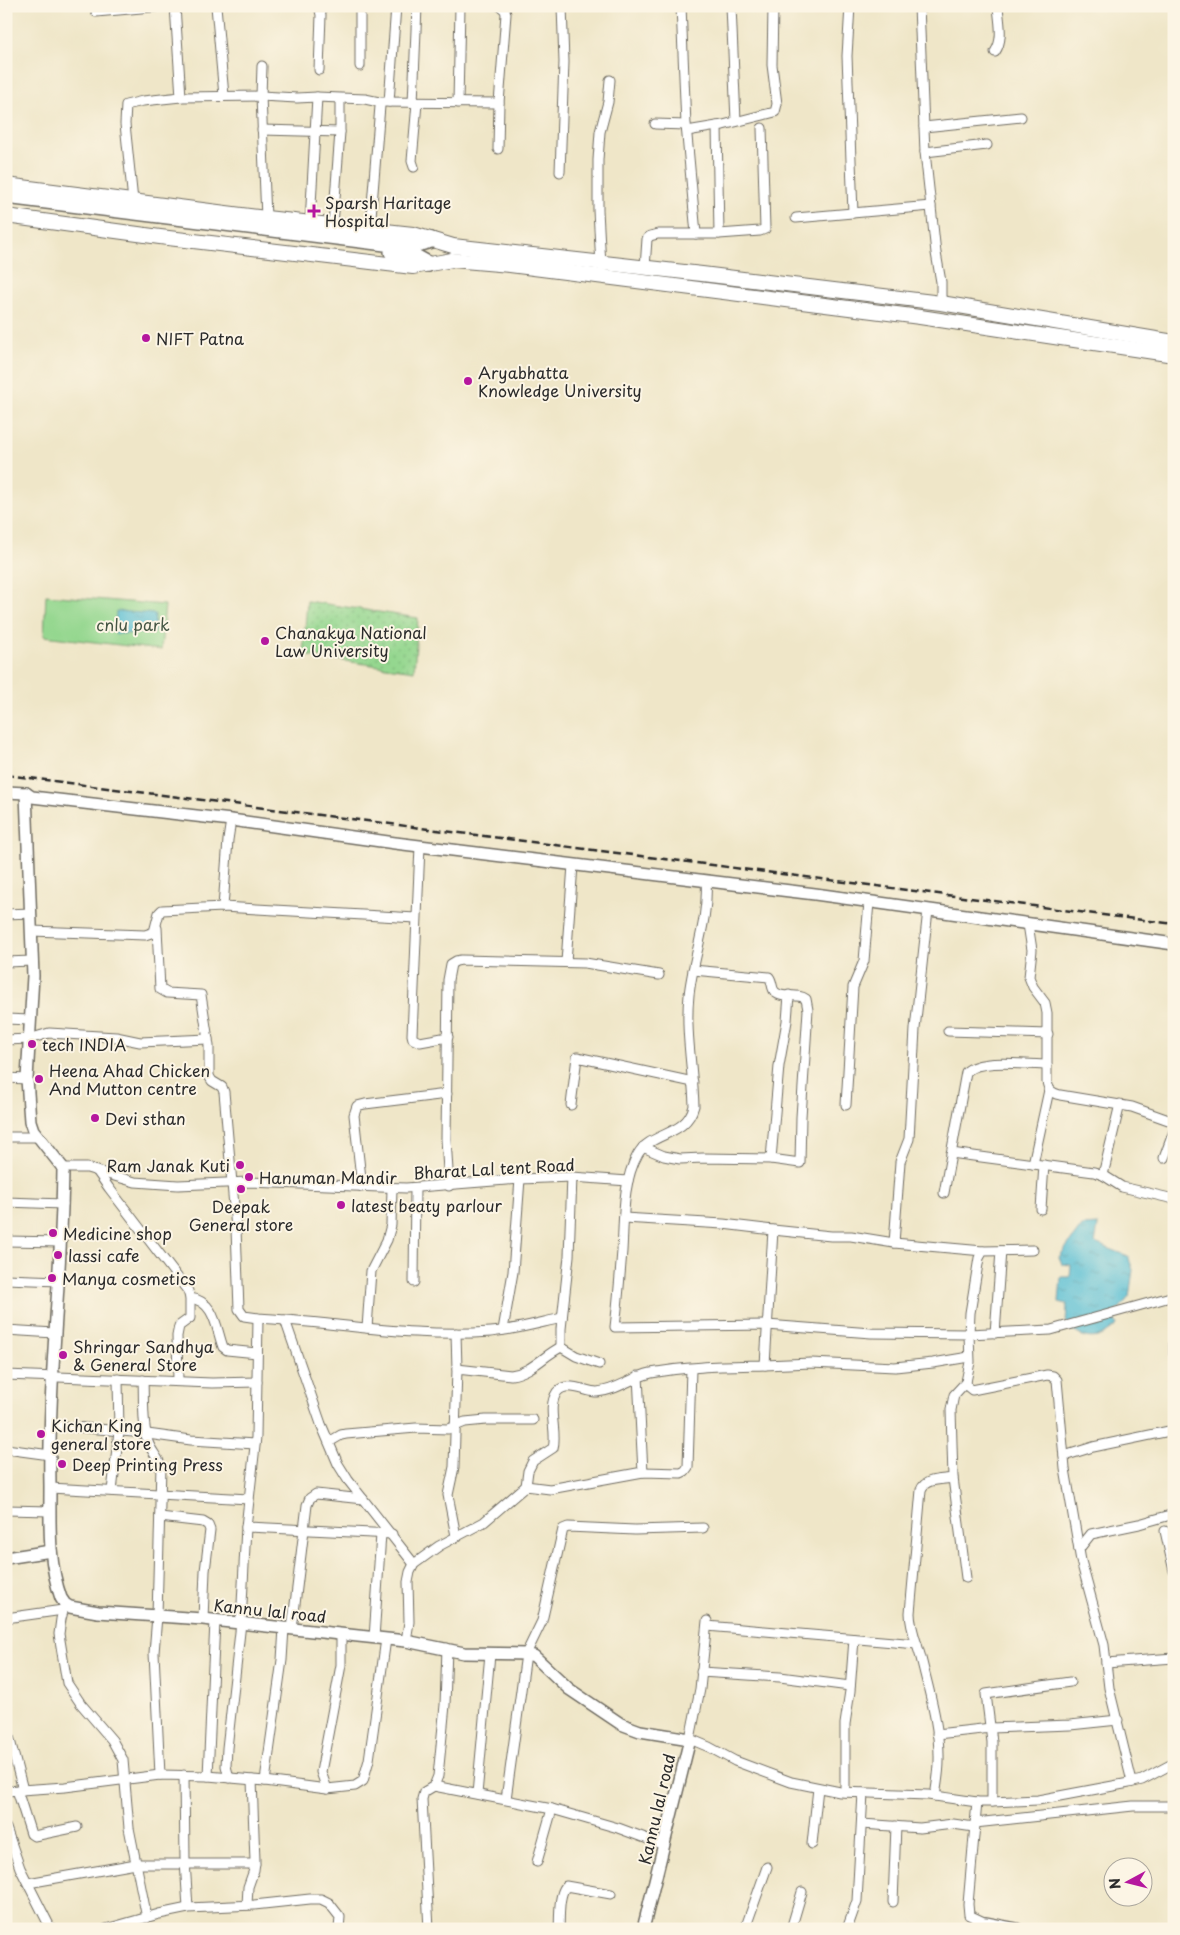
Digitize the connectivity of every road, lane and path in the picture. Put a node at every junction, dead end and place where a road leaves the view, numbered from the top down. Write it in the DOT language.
graph roads {
  1 [pos="164,6"];
  2 [pos="175,6"];
  3 [pos="216,6"];
  4 [pos="319,6"];
  5 [pos="360,6"];
  6 [pos="396,6"];
  7 [pos="417,6"];
  8 [pos="460,6"];
  9 [pos="500,6"];
  10 [pos="562,6"];
  11 [pos="681,6"];
  12 [pos="731,6"];
  13 [pos="773,6"];
  14 [pos="850,6"];
  15 [pos="919,6"];
  16 [pos="998,6"];
  17 [pos="96,12"];
  18 [pos="995,52"];
  19 [pos="262,66"];
  20 [pos="360,66"];
  21 [pos="319,70"];
  22 [pos="610,80"];
  23 [pos="224,96"];
  24 [pos="260,96"];
  25 [pos="181,97"];
  26 [pos="317,97"];
  27 [pos="340,98"];
  28 [pos="378,102"];
  29 [pos="389,102"];
  30 [pos="415,103"];
  31 [pos="458,103"];
  32 [pos="499,103"];
  33 [pos="1021,117"];
  34 [pos="736,121"];
  35 [pos="655,124"];
  36 [pos="717,126"];
  37 [pos="924,127"];
  38 [pos="687,128"];
  39 [pos="762,128"];
  40 [pos="262,130"];
  41 [pos="316,131"];
  42 [pos="340,132"];
  43 [pos="988,145"];
  44 [pos="498,149"];
  45 [pos="925,152"];
  46 [pos="414,167"];
  47 [pos="560,172"];
  48 [pos="6,185"];
  49 [pos="133,201"];
  50 [pos="8,206"];
  51 [pos="931,206"];
  52 [pos="853,213"];
  53 [pos="266,218"];
  54 [pos="796,218"];
  55 [pos="310,223"];
  56 [pos="333,225"];
  57 [pos="370,229"];
  58 [pos="696,234"];
  59 [pos="719,234"];
  60 [pos="431,240"];
  61 [pos="408,250"];
  62 [pos="453,253"];
  63 [pos="428,264"];
  64 [pos="645,268"];
  65 [pos="600,269"];
  66 [pos="746,280"];
  67 [pos="745,294"];
  68 [pos="902,298"];
  69 [pos="941,303"];
  70 [pos="900,314"];
  71 [pos="1174,342"];
  72 [pos="1174,355"];
  73 [pos="6,792"];
  74 [pos="28,797"];
  75 [pos="6,799"];
  76 [pos="231,820"];
  77 [pos="420,846"];
  78 [pos="573,865"];
  79 [pos="706,881"];
  80 [pos="869,902"];
  81 [pos="223,907"];
  82 [pos="928,910"];
  83 [pos="31,913"];
  84 [pos="6,914"];
  85 [pos="416,918"];
  86 [pos="1028,924"];
  87 [pos="157,928"];
  88 [pos="31,932"];
  89 [pos="1174,944"];
  90 [pos="32,961"];
  91 [pos="6,962"];
  92 [pos="566,962"];
  93 [pos="693,970"];
  94 [pos="659,975"];
  95 [pos="790,995"];
  96 [pos="6,1018"];
  97 [pos="30,1020"];
  98 [pos="948,1031"];
  99 [pos="1048,1034"];
  100 [pos="448,1037"];
  101 [pos="29,1039"];
  102 [pos="208,1039"];
  103 [pos="6,1040"];
  104 [pos="1047,1065"];
  105 [pos="6,1078"];
  106 [pos="27,1079"];
  107 [pos="693,1082"];
  108 [pos="1049,1090"];
  109 [pos="447,1094"];
  110 [pos="1120,1104"];
  111 [pos="571,1105"];
  112 [pos="846,1105"];
  113 [pos="1174,1122"];
  114 [pos="1174,1131"];
  115 [pos="6,1137"];
  116 [pos="38,1137"];
  117 [pos="643,1147"];
  118 [pos="951,1153"];
  119 [pos="1164,1158"];
  120 [pos="771,1159"];
  121 [pos="1033,1164"];
  122 [pos="1044,1165"];
  123 [pos="63,1168"];
  124 [pos="98,1171"];
  125 [pos="1103,1175"];
  126 [pos="572,1177"];
  127 [pos="520,1179"];
  128 [pos="628,1180"];
  129 [pos="232,1183"];
  130 [pos="449,1186"];
  131 [pos="362,1187"];
  132 [pos="392,1188"];
  133 [pos="415,1188"];
  134 [pos="944,1193"];
  135 [pos="1174,1199"];
  136 [pos="6,1202"];
  137 [pos="63,1204"];
  138 [pos="1042,1209"];
  139 [pos="624,1218"];
  140 [pos="773,1230"];
  141 [pos="6,1241"];
  142 [pos="61,1242"];
  143 [pos="894,1243"];
  144 [pos="1033,1250"];
  145 [pos="983,1251"];
  146 [pos="1001,1251"];
  147 [pos="6,1279"];
  148 [pos="59,1281"];
  149 [pos="414,1282"];
  150 [pos="1174,1296"];
  151 [pos="190,1298"];
  152 [pos="258,1318"];
  153 [pos="562,1318"];
  154 [pos="285,1320"];
  155 [pos="767,1325"];
  156 [pos="367,1328"];
  157 [pos="6,1330"];
  158 [pos="503,1330"];
  159 [pos="54,1333"];
  160 [pos="456,1333"];
  161 [pos="995,1333"];
  162 [pos="969,1334"];
  163 [pos="1174,1344"];
  164 [pos="561,1347"];
  165 [pos="257,1354"];
  166 [pos="1174,1354"];
  167 [pos="970,1357"];
  168 [pos="599,1364"];
  169 [pos="765,1365"];
  170 [pos="457,1369"];
  171 [pos="691,1369"];
  172 [pos="6,1375"];
  173 [pos="638,1376"];
  174 [pos="52,1378"];
  175 [pos="118,1379"];
  176 [pos="143,1380"];
  177 [pos="178,1381"];
  178 [pos="257,1382"];
  179 [pos="966,1382"];
  180 [pos="533,1420"];
  181 [pos="50,1425"];
  182 [pos="455,1425"];
  183 [pos="1174,1430"];
  184 [pos="119,1431"];
  185 [pos="146,1433"];
  186 [pos="329,1442"];
  187 [pos="255,1444"];
  188 [pos="6,1450"];
  189 [pos="50,1456"];
  190 [pos="1064,1456"];
  191 [pos="643,1472"];
  192 [pos="953,1478"];
  193 [pos="526,1486"];
  194 [pos="50,1488"];
  195 [pos="112,1491"];
  196 [pos="160,1493"];
  197 [pos="249,1499"];
  198 [pos="363,1499"];
  199 [pos="6,1510"];
  200 [pos="50,1511"];
  201 [pos="1174,1514"];
  202 [pos="160,1517"];
  203 [pos="246,1527"];
  204 [pos="702,1528"];
  205 [pos="304,1530"];
  206 [pos="1165,1531"];
  207 [pos="381,1534"];
  208 [pos="392,1534"];
  209 [pos="456,1536"];
  210 [pos="1079,1549"];
  211 [pos="51,1551"];
  212 [pos="6,1558"];
  213 [pos="414,1564"];
  214 [pos="1174,1572"];
  215 [pos="966,1578"];
  216 [pos="64,1607"];
  217 [pos="157,1616"];
  218 [pos="6,1618"];
  219 [pos="203,1619"];
  220 [pos="215,1621"];
  221 [pos="241,1623"];
  222 [pos="288,1628"];
  223 [pos="341,1634"];
  224 [pos="380,1638"];
  225 [pos="854,1639"];
  226 [pos="406,1641"];
  227 [pos="917,1644"];
  228 [pos="447,1648"];
  229 [pos="490,1654"];
  230 [pos="526,1654"];
  231 [pos="1174,1658"];
  232 [pos="1106,1663"];
  233 [pos="701,1672"];
  234 [pos="1070,1682"];
  235 [pos="850,1686"];
  236 [pos="1118,1720"];
  237 [pos="6,1725"];
  238 [pos="991,1728"];
  239 [pos="937,1734"];
  240 [pos="690,1739"];
  241 [pos="1174,1762"];
  242 [pos="160,1775"];
  243 [pos="184,1775"];
  244 [pos="208,1776"];
  245 [pos="229,1778"];
  246 [pos="124,1780"];
  247 [pos="252,1780"];
  248 [pos="265,1781"];
  249 [pos="1132,1782"];
  250 [pos="434,1786"];
  251 [pos="818,1788"];
  252 [pos="327,1789"];
  253 [pos="20,1790"];
  254 [pos="6,1791"];
  255 [pos="845,1792"];
  256 [pos="863,1793"];
  257 [pos="477,1794"];
  258 [pos="935,1796"];
  259 [pos="506,1799"];
  260 [pos="976,1802"];
  261 [pos="992,1802"];
  262 [pos="1174,1806"];
  263 [pos="552,1809"];
  264 [pos="862,1824"];
  265 [pos="975,1825"];
  266 [pos="77,1826"];
  267 [pos="896,1826"];
  268 [pos="6,1828"];
  269 [pos="812,1844"];
  270 [pos="664,1845"];
  271 [pos="537,1862"];
  272 [pos="136,1864"];
  273 [pos="254,1864"];
  274 [pos="185,1865"];
  275 [pos="767,1868"];
  276 [pos="28,1883"];
  277 [pos="802,1892"];
  278 [pos="612,1894"];
  279 [pos="893,1902"];
  280 [pos="247,1905"];
  281 [pos="188,1908"];
  282 [pos="147,1918"];
  283 [pos="985,1926"];
  284 [pos="50,1929"];
  285 [pos="106,1929"];
  286 [pos="339,1929"];
  287 [pos="429,1929"];
  288 [pos="559,1929"];
  289 [pos="643,1929"];
  290 [pos="745,1929"];
  291 [pos="791,1929"];
  292 [pos="847,1929"];
  293 [pos="1018,1929"];
  1 -- 17 [label="street"];
  2 -- 25 [label="street"];
  3 -- 23 [label="street"];
  4 -- 21 [label="street"];
  5 -- 20 [label="street"];
  6 -- 29 [label="street"];
  7 -- 30 [label="street"];
  8 -- 31 [label="street"];
  9 -- 32 [label="street"];
  10 -- 47 [label="street"];
  11 -- 38 [label="street"];
  12 -- 34 [label="street"];
  13 -- 34 [label="street"];
  14 -- 52 [label="street"];
  15 -- 37 [label="street"];
  16 -- 18 [label="street"];
  19 -- 24 [label="street"];
  22 -- 65 [label="street"];
  23 -- 24 [label="street"];
  23 -- 25 [label="street"];
  24 -- 26 [label="street"];
  24 -- 40 [label="street"];
  25 -- 49 [label="street"];
  26 -- 27 [label="street"];
  26 -- 41 [label="street"];
  27 -- 28 [label="street"];
  27 -- 42 [label="street"];
  28 -- 29 [label="street"];
  28 -- 57 [label="street"];
  29 -- 30 [label="street"];
  30 -- 31 [label="street"];
  30 -- 46 [label="street"];
  31 -- 32 [label="street"];
  32 -- 44 [label="street"];
  33 -- 37 [label="street"];
  34 -- 36 [label="street"];
  35 -- 38 [label="street"];
  36 -- 38 [label="street"];
  36 -- 59 [label="street"];
  37 -- 45 [label="street"];
  38 -- 58 [label="street"];
  39 -- 59 [label="street"];
  40 -- 41 [label="street"];
  40 -- 53 [label="street"];
  41 -- 42 [label="street"];
  41 -- 55 [label="street"];
  42 -- 56 [label="street"];
  43 -- 45 [label="street"];
  45 -- 51 [label="street"];
  48 -- 49 [label="main road"];
  49 -- 53 [label="main road"];
  50 -- 61 [label="highway"];
  50 -- 63 [label="main road"];
  51 -- 52 [label="street"];
  51 -- 69 [label="street"];
  52 -- 54 [label="street"];
  53 -- 55 [label="main road"];
  55 -- 56 [label="main road"];
  56 -- 57 [label="main road"];
  57 -- 60 [label="main road"];
  58 -- 59 [label="street"];
  58 -- 64 [label="street"];
  60 -- 61 [label="highway"];
  60 -- 62 [label="main road"];
  61 -- 63 [label="highway"];
  62 -- 63 [label="main road"];
  62 -- 65 [label="main road"];
  64 -- 65 [label="main road"];
  64 -- 66 [label="main road"];
  65 -- 67 [label="main road"];
  66 -- 67 [label="main road"];
  66 -- 68 [label="main road"];
  67 -- 70 [label="main road"];
  68 -- 69 [label="main road"];
  68 -- 70 [label="main road"];
  69 -- 71 [label="main road"];
  70 -- 72 [label="main road"];
  73 -- 74 [label="street"];
  74 -- 75 [label="street"];
  74 -- 76 [label="street"];
  74 -- 83 [label="street"];
  76 -- 77 [label="street"];
  76 -- 81 [label="street"];
  77 -- 78 [label="street"];
  77 -- 85 [label="street"];
  78 -- 79 [label="street"];
  78 -- 92 [label="street"];
  79 -- 80 [label="street"];
  79 -- 93 [label="street"];
  80 -- 82 [label="street"];
  80 -- 112 [label="street"];
  81 -- 85 [label="street"];
  81 -- 87 [label="street"];
  82 -- 86 [label="street"];
  82 -- 143 [label="street"];
  83 -- 84 [label="street"];
  83 -- 88 [label="street"];
  85 -- 100 [label="street"];
  86 -- 89 [label="street"];
  86 -- 99 [label="street"];
  87 -- 88 [label="street"];
  87 -- 102 [label="street"];
  88 -- 90 [label="street"];
  90 -- 91 [label="street"];
  90 -- 97 [label="street"];
  92 -- 94 [label="street"];
  92 -- 100 [label="street"];
  93 -- 95 [label="street"];
  93 -- 107 [label="street"];
  95 -- 120 [label="street"];
  95 -- 120 [label="street"];
  96 -- 97 [label="street"];
  97 -- 101 [label="street"];
  98 -- 99 [label="street"];
  99 -- 104 [label="street"];
  100 -- 109 [label="street"];
  101 -- 102 [label="street"];
  101 -- 103 [label="street"];
  101 -- 106 [label="street"];
  102 -- 129 [label="street"];
  104 -- 108 [label="street"];
  104 -- 118 [label="street"];
  105 -- 106 [label="street"];
  106 -- 116 [label="street"];
  107 -- 111 [label="street"];
  107 -- 117 [label="street"];
  108 -- 110 [label="street"];
  108 -- 121 [label="street"];
  109 -- 130 [label="street"];
  109 -- 131 [label="street"];
  110 -- 113 [label="street"];
  110 -- 125 [label="street"];
  114 -- 119 [label="street"];
  115 -- 116 [label="street"];
  116 -- 123 [label="street"];
  117 -- 120 [label="street"];
  117 -- 128 [label="street"];
  118 -- 121 [label="street"];
  118 -- 134 [label="street"];
  121 -- 122 [label="street"];
  122 -- 125 [label="street"];
  122 -- 138 [label="street"];
  123 -- 124 [label="street, Bharat Lal tent Road"];
  123 -- 137 [label="street"];
  124 -- 129 [label="street, Bharat Lal tent Road"];
  124 -- 151 [label="street"];
  125 -- 135 [label="street"];
  126 -- 127 [label="street, Bharat Lal tent Road"];
  126 -- 128 [label="street, Bharat Lal tent Road"];
  126 -- 153 [label="street"];
  127 -- 130 [label="street, Bharat Lal tent Road"];
  127 -- 158 [label="street"];
  128 -- 139 [label="street"];
  129 -- 131 [label="street, Bharat Lal tent Road"];
  129 -- 152 [label="street"];
  130 -- 133 [label="street, Bharat Lal tent Road"];
  131 -- 132 [label="street, Bharat Lal tent Road"];
  132 -- 133 [label="street, Bharat Lal tent Road"];
  132 -- 156 [label="street"];
  133 -- 149 [label="street"];
  136 -- 137 [label="street"];
  137 -- 142 [label="street"];
  139 -- 140 [label="street"];
  139 -- 155 [label="street"];
  140 -- 143 [label="street"];
  140 -- 155 [label="street"];
  141 -- 142 [label="street"];
  142 -- 148 [label="street"];
  143 -- 145 [label="street"];
  144 -- 146 [label="street"];
  145 -- 146 [label="street"];
  145 -- 162 [label="street"];
  146 -- 161 [label="street"];
  147 -- 148 [label="street"];
  148 -- 159 [label="street"];
  150 -- 161 [label="street"];
  151 -- 165 [label="street"];
  151 -- 177 [label="street"];
  152 -- 154 [label="street"];
  152 -- 165 [label="street"];
  153 -- 158 [label="street"];
  153 -- 164 [label="street"];
  154 -- 156 [label="street"];
  154 -- 186 [label="street"];
  155 -- 162 [label="street"];
  155 -- 169 [label="street"];
  156 -- 160 [label="street"];
  157 -- 159 [label="street"];
  158 -- 160 [label="street"];
  159 -- 174 [label="street"];
  160 -- 170 [label="street"];
  161 -- 162 [label="street"];
  162 -- 167 [label="street"];
  163 -- 166 [label="street"];
  164 -- 168 [label="street"];
  164 -- 170 [label="street"];
  165 -- 178 [label="street"];
  167 -- 169 [label="street"];
  167 -- 179 [label="street"];
  169 -- 171 [label="street"];
  170 -- 182 [label="street"];
  171 -- 173 [label="street"];
  171 -- 191 [label="street"];
  172 -- 174 [label="street"];
  173 -- 191 [label="street"];
  173 -- 193 [label="street"];
  174 -- 175 [label="street"];
  174 -- 181 [label="street"];
  175 -- 176 [label="street"];
  175 -- 184 [label="street"];
  176 -- 177 [label="street"];
  176 -- 185 [label="street"];
  177 -- 178 [label="street"];
  178 -- 187 [label="street"];
  179 -- 190 [label="street"];
  179 -- 192 [label="street"];
  180 -- 182 [label="street"];
  181 -- 184 [label="street"];
  181 -- 189 [label="street"];
  182 -- 186 [label="street"];
  182 -- 209 [label="street"];
  183 -- 190 [label="street"];
  184 -- 185 [label="street"];
  184 -- 195 [label="street"];
  185 -- 187 [label="street"];
  185 -- 196 [label="street"];
  186 -- 198 [label="street"];
  187 -- 197 [label="street"];
  188 -- 189 [label="street"];
  189 -- 194 [label="street"];
  190 -- 210 [label="street"];
  191 -- 193 [label="street"];
  192 -- 215 [label="street"];
  192 -- 227 [label="street"];
  193 -- 209 [label="street"];
  194 -- 195 [label="street"];
  194 -- 200 [label="street"];
  195 -- 196 [label="street"];
  196 -- 197 [label="street"];
  196 -- 202 [label="street"];
  197 -- 203 [label="street"];
  198 -- 205 [label="street"];
  198 -- 208 [label="street"];
  199 -- 200 [label="street"];
  200 -- 211 [label="street"];
  201 -- 210 [label="street"];
  202 -- 217 [label="street"];
  202 -- 219 [label="street"];
  203 -- 205 [label="street"];
  203 -- 221 [label="street"];
  204 -- 230 [label="street"];
  205 -- 207 [label="street"];
  205 -- 222 [label="street"];
  206 -- 214 [label="street"];
  207 -- 208 [label="street"];
  207 -- 224 [label="street"];
  208 -- 213 [label="street"];
  209 -- 213 [label="street"];
  210 -- 232 [label="street"];
  211 -- 212 [label="street"];
  211 -- 216 [label="street"];
  213 -- 226 [label="street"];
  216 -- 217 [label="street, Kannu lal road"];
  216 -- 218 [label="street"];
  216 -- 246 [label="street"];
  217 -- 219 [label="street, Kannu lal road"];
  217 -- 242 [label="street"];
  219 -- 220 [label="street, Kannu lal road"];
  220 -- 221 [label="street, Kannu lal road"];
  220 -- 244 [label="street"];
  221 -- 222 [label="street, Kannu lal road"];
  221 -- 245 [label="street"];
  222 -- 223 [label="street, Kannu lal road"];
  222 -- 248 [label="street"];
  223 -- 224 [label="street, Kannu lal road"];
  223 -- 252 [label="street"];
  224 -- 226 [label="street, Kannu lal road"];
  224 -- 252 [label="street"];
  225 -- 227 [label="street"];
  225 -- 233 [label="street"];
  225 -- 235 [label="street"];
  226 -- 228 [label="street, Kannu lal road"];
  227 -- 239 [label="street"];
  228 -- 229 [label="street, Kannu lal road"];
  228 -- 250 [label="street"];
  229 -- 230 [label="street, Kannu lal road"];
  229 -- 257 [label="street"];
  230 -- 240 [label="street, Kannu lal road"];
  230 -- 259 [label="street"];
  231 -- 232 [label="street"];
  232 -- 236 [label="street"];
  233 -- 235 [label="street"];
  233 -- 240 [label="street"];
  234 -- 238 [label="street"];
  235 -- 255 [label="street"];
  236 -- 238 [label="street"];
  236 -- 249 [label="street"];
  237 -- 253 [label="street"];
  238 -- 239 [label="street"];
  238 -- 261 [label="street"];
  239 -- 258 [label="street"];
  240 -- 251 [label="street"];
  240 -- 270 [label="street, Kannu lal road"];
  241 -- 249 [label="street"];
  242 -- 243 [label="street"];
  242 -- 246 [label="street"];
  243 -- 244 [label="street"];
  243 -- 274 [label="street"];
  244 -- 245 [label="street"];
  245 -- 247 [label="street"];
  246 -- 253 [label="street"];
  246 -- 272 [label="street"];
  247 -- 248 [label="street"];
  247 -- 273 [label="street"];
  248 -- 252 [label="street"];
  249 -- 261 [label="street"];
  250 -- 257 [label="street"];
  250 -- 287 [label="street"];
  251 -- 255 [label="street"];
  251 -- 269 [label="street"];
  253 -- 254 [label="street"];
  253 -- 266 [label="street"];
  255 -- 256 [label="street"];
  256 -- 258 [label="street"];
  256 -- 264 [label="street"];
  257 -- 259 [label="street"];
  258 -- 260 [label="street"];
  259 -- 263 [label="street"];
  260 -- 261 [label="street"];
  260 -- 265 [label="street"];
  262 -- 265 [label="street"];
  263 -- 270 [label="street"];
  263 -- 271 [label="street"];
  264 -- 267 [label="street"];
  264 -- 292 [label="street"];
  265 -- 267 [label="street"];
  265 -- 283 [label="street"];
  267 -- 279 [label="street"];
  268 -- 276 [label="street"];
  270 -- 289 [label="street, Kannu lal road"];
  272 -- 274 [label="street"];
  272 -- 276 [label="street"];
  272 -- 282 [label="street"];
  273 -- 274 [label="street"];
  273 -- 280 [label="street"];
  274 -- 281 [label="street"];
  275 -- 290 [label="street"];
  276 -- 284 [label="street"];
  277 -- 291 [label="street"];
  278 -- 288 [label="street"];
  280 -- 281 [label="street"];
  280 -- 286 [label="street"];
  281 -- 282 [label="street"];
  282 -- 285 [label="street"];
  283 -- 293 [label="street"];
}
